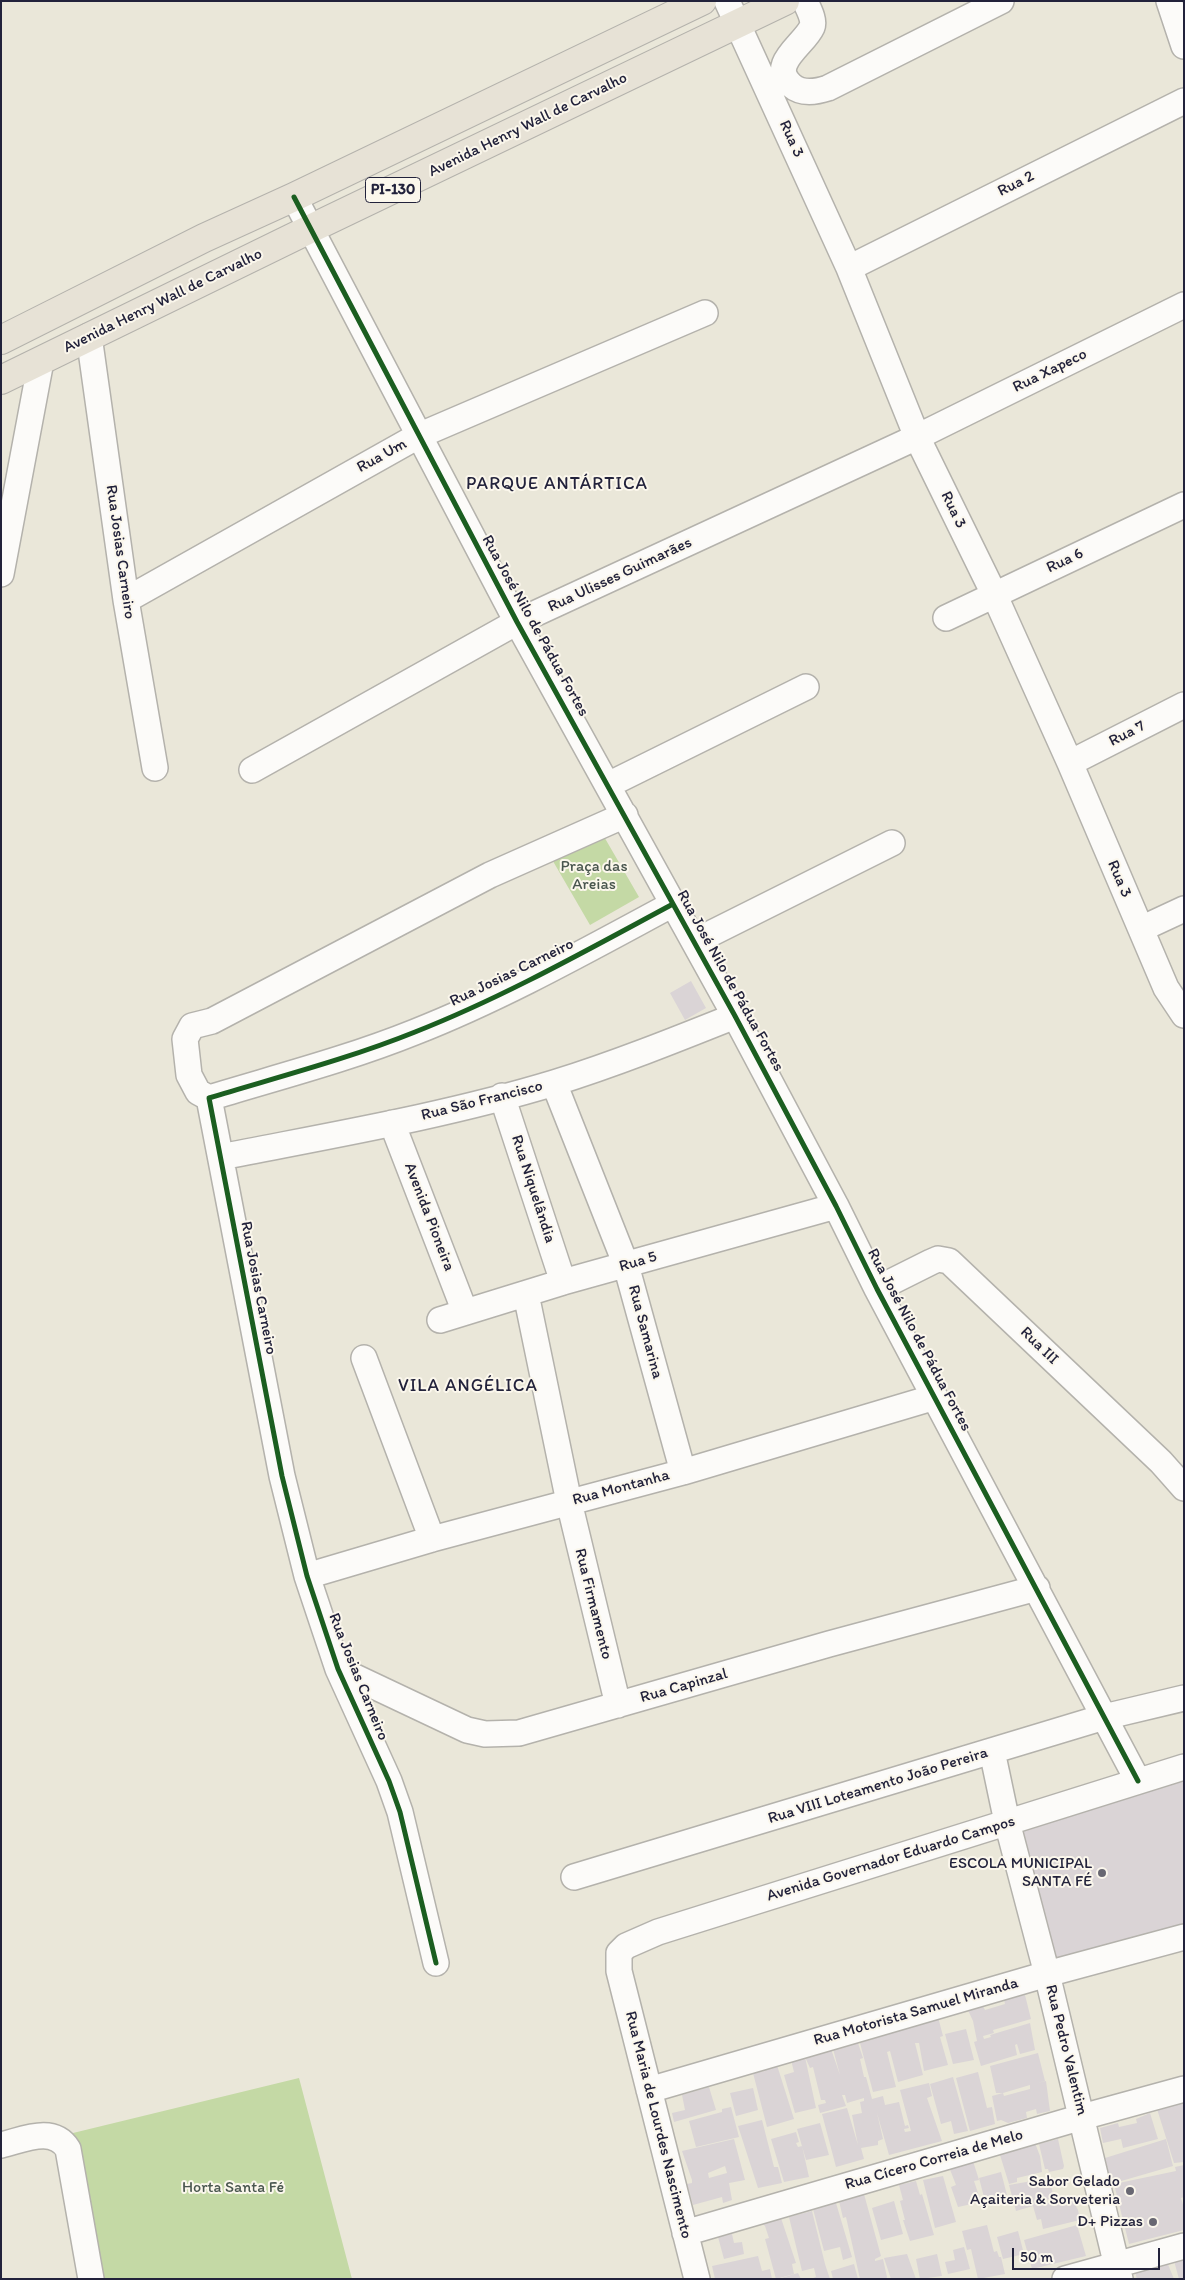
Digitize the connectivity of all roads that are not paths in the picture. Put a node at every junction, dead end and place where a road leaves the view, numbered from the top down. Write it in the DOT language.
graph roads {
  1 [pos="702,1"];
  2 [pos="785,1"];
  3 [pos="805,1"];
  4 [pos="1001,1"];
  5 [pos="1169,1"];
  6 [pos="733,13"];
  7 [pos="1184,46"];
  8 [pos="1184,101"];
  9 [pos="294,197"];
  10 [pos="310,229"];
  11 [pos="849,268"];
  12 [pos="1184,305"];
  13 [pos="705,313"];
  14 [pos="89,336"];
  15 [pos="1,340"];
  16 [pos="40,361"];
  17 [pos="1,380"];
  18 [pos="418,436"];
  19 [pos="917,437"];
  20 [pos="1184,505"];
  21 [pos="1,574"];
  22 [pos="994,594"];
  23 [pos="126,600"];
  24 [pos="946,618"];
  25 [pos="517,622"];
  26 [pos="806,687"];
  27 [pos="1184,705"];
  28 [pos="1070,763"];
  29 [pos="155,768"];
  30 [pos="252,770"];
  31 [pos="608,785"];
  32 [pos="625,815"];
  33 [pos="892,843"];
  34 [pos="673,904"];
  35 [pos="1184,909"];
  36 [pos="1141,930"];
  37 [pos="694,942"];
  38 [pos="1184,1015"];
  39 [pos="735,1016"];
  40 [pos="554,1083"];
  41 [pos="502,1096"];
  42 [pos="209,1098"];
  43 [pos="392,1122"];
  44 [pos="221,1157"];
  45 [pos="836,1206"];
  46 [pos="626,1266"];
  47 [pos="563,1282"];
  48 [pos="877,1289"];
  49 [pos="526,1294"];
  50 [pos="465,1312"];
  51 [pos="440,1320"];
  52 [pos="364,1358"];
  53 [pos="935,1397"];
  54 [pos="683,1472"];
  55 [pos="1184,1488"];
  56 [pos="569,1502"];
  57 [pos="432,1539"];
  58 [pos="307,1576"];
  59 [pos="1037,1588"];
  60 [pos="338,1669"];
  61 [pos="1184,1698"];
  62 [pos="618,1705"];
  63 [pos="1104,1717"];
  64 [pos="992,1751"];
  65 [pos="1184,1767"];
  66 [pos="1138,1781"];
  67 [pos="1007,1822"];
  68 [pos="574,1877"];
  69 [pos="1184,1937"];
  70 [pos="436,1962"];
  71 [pos="620,1971"];
  72 [pos="1047,1974"];
  73 [pos="1184,2089"];
  74 [pos="650,2090"];
  75 [pos="1082,2117"];
  76 [pos="1,2145"];
  77 [pos="686,2233"];
  78 [pos="1184,2246"];
  79 [pos="1118,2272"];
  80 [pos="91,2279"];
  81 [pos="698,2279"];
  82 [pos="1065,2279"];
  1 -- 9 [label="main road, PI-130"];
  2 -- 6 [label="main road, Avenida Henry Wall de Carvalho / PI-130"];
  3 -- 4 [label="street"];
  5 -- 7 [label="street"];
  6 -- 10 [label="main road, Avenida Henry Wall de Carvalho / PI-130"];
  6 -- 11 [label="street, Rua 3"];
  8 -- 11 [label="street, Rua 2"];
  9 -- 10 [label="street, Rua José Nilo de Pádua Fortes"];
  9 -- 15 [label="main road, PI-130"];
  10 -- 14 [label="main road, Avenida Henry Wall de Carvalho / PI-130"];
  10 -- 18 [label="street, Rua José Nilo de Pádua Fortes"];
  11 -- 19 [label="street, Rua 3"];
  12 -- 19 [label="street, Rua Xapeco"];
  13 -- 18 [label="street, Rua Um"];
  14 -- 16 [label="main road, Avenida Henry Wall de Carvalho / PI-130"];
  14 -- 23 [label="street, Rua Josias Carneiro"];
  16 -- 17 [label="main road, Avenida Henry Wall de Carvalho / PI-130"];
  16 -- 21 [label="street"];
  18 -- 23 [label="street, Rua Um"];
  18 -- 25 [label="street, Rua José Nilo de Pádua Fortes"];
  19 -- 22 [label="street, Rua 3"];
  19 -- 25 [label="street, Rua Ulisses Guimarães"];
  20 -- 22 [label="street, Rua 6"];
  22 -- 24 [label="street, Rua 6"];
  22 -- 28 [label="street, Rua 3"];
  23 -- 29 [label="street, Rua Josias Carneiro"];
  25 -- 30 [label="street, Rua Ulisses Guimarães"];
  25 -- 31 [label="street, Rua José Nilo de Pádua Fortes"];
  26 -- 31 [label="street"];
  27 -- 28 [label="street, Rua 7"];
  28 -- 36 [label="street, Rua 3"];
  31 -- 32 [label="street, Rua José Nilo de Pádua Fortes"];
  32 -- 34 [label="street, Rua José Nilo de Pádua Fortes"];
  32 -- 42 [label="street"];
  33 -- 37 [label="street"];
  34 -- 37 [label="street, Rua José Nilo de Pádua Fortes"];
  34 -- 42 [label="street, Rua Josias Carneiro"];
  35 -- 36 [label="street"];
  36 -- 38 [label="street, Rua 3"];
  37 -- 39 [label="street, Rua José Nilo de Pádua Fortes"];
  39 -- 40 [label="street, Rua São Francisco"];
  39 -- 45 [label="street, Rua José Nilo de Pádua Fortes"];
  40 -- 41 [label="street, Rua São Francisco"];
  40 -- 46 [label="street, Rua Samarina"];
  41 -- 43 [label="street, Rua São Francisco"];
  41 -- 47 [label="street, Rua Niquelândia"];
  42 -- 44 [label="street, Rua Josias Carneiro"];
  43 -- 44 [label="street, Rua São Francisco"];
  43 -- 50 [label="street, Avenida Pioneira"];
  44 -- 58 [label="street, Rua Josias Carneiro"];
  45 -- 46 [label="street, Rua 5"];
  45 -- 48 [label="street, Rua José Nilo de Pádua Fortes"];
  46 -- 47 [label="street, Rua 5"];
  46 -- 54 [label="street, Rua Samarina"];
  47 -- 49 [label="street, Rua 5"];
  48 -- 53 [label="street, Rua José Nilo de Pádua Fortes"];
  48 -- 55 [label="street, Rua III"];
  49 -- 50 [label="street, Rua 5"];
  49 -- 56 [label="street"];
  50 -- 51 [label="street, Rua 5"];
  52 -- 57 [label="street"];
  53 -- 54 [label="street, Rua Montanha"];
  53 -- 59 [label="street, Rua José Nilo de Pádua Fortes"];
  54 -- 56 [label="street, Rua Montanha"];
  56 -- 57 [label="street, Rua Montanha"];
  56 -- 62 [label="street, Rua Firmamento"];
  57 -- 58 [label="street, Rua Montanha"];
  58 -- 60 [label="street, Rua Josias Carneiro"];
  59 -- 62 [label="street, Rua Capinzal"];
  59 -- 63 [label="street, Rua José Nilo de Pádua Fortes"];
  60 -- 62 [label="street, Rua Capinzal"];
  60 -- 70 [label="street, Rua Josias Carneiro"];
  61 -- 63 [label="street, Rua VIII Loteamento João Pereira"];
  63 -- 64 [label="street, Rua VIII Loteamento João Pereira"];
  63 -- 66 [label="street, Rua José Nilo de Pádua Fortes"];
  64 -- 67 [label="street, Rua Pedro Valentim"];
  64 -- 68 [label="street, Rua VIII Loteamento João Pereira"];
  65 -- 66 [label="street, Avenida Governador Eduardo Campos"];
  66 -- 67 [label="street, Avenida Governador Eduardo Campos"];
  67 -- 71 [label="street, Avenida Governador Eduardo Campos"];
  67 -- 72 [label="street, Rua Pedro Valentim"];
  69 -- 72 [label="street, Rua Motorista Samuel Miranda"];
  71 -- 74 [label="street, Rua Maria de Lourdes Nascimento"];
  72 -- 74 [label="street, Rua Motorista Samuel Miranda"];
  72 -- 75 [label="street, Rua Pedro Valentim"];
  73 -- 75 [label="street, Rua Cícero Correia de Melo"];
  74 -- 77 [label="street, Rua Maria de Lourdes Nascimento"];
  75 -- 77 [label="street, Rua Cícero Correia de Melo"];
  75 -- 79 [label="street, Rua Pedro Valentim"];
  76 -- 80 [label="street"];
  77 -- 81 [label="street, Rua Maria de Lourdes Nascimento"];
  78 -- 79 [label="street"];
  79 -- 82 [label="street"];
}
